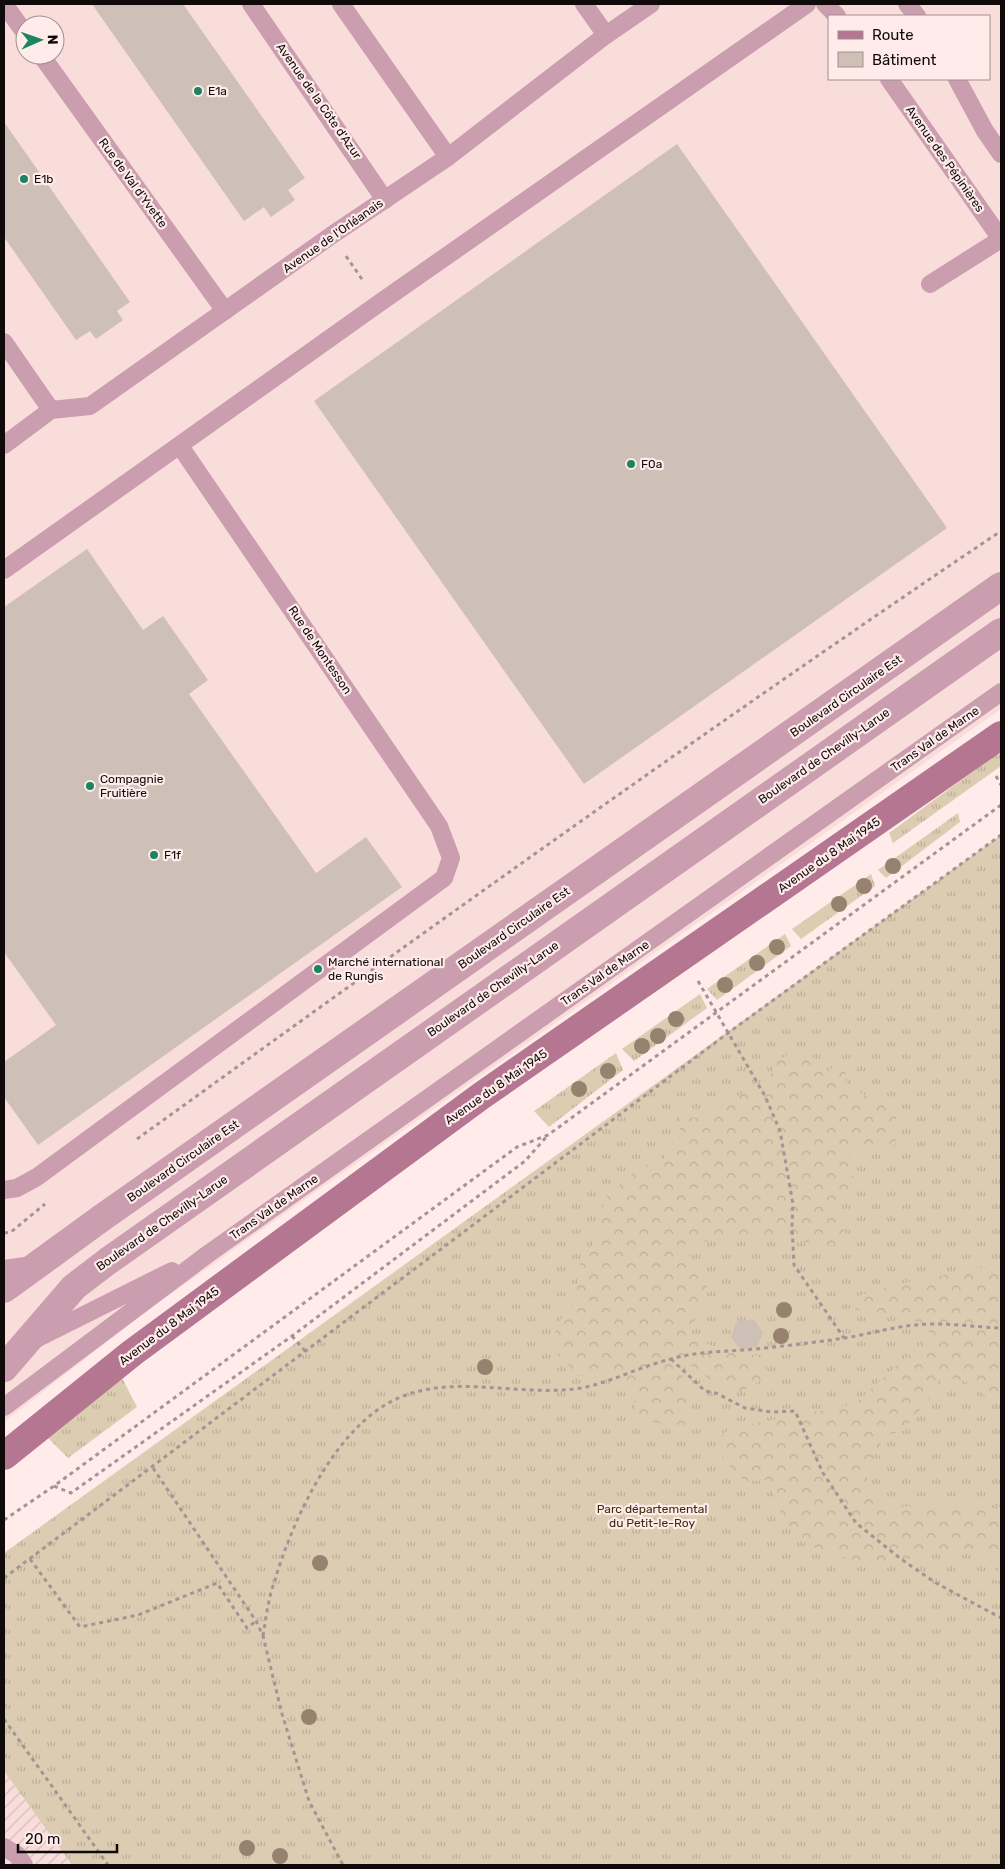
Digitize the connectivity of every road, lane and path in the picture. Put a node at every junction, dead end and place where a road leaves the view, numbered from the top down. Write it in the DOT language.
graph roads {
  1 [pos="4,4"];
  2 [pos="251,4"];
  3 [pos="340,4"];
  4 [pos="584,4"];
  5 [pos="651,4"];
  6 [pos="807,4"];
  7 [pos="825,4"];
  8 [pos="907,4"];
  9 [pos="836,15"];
  10 [pos="916,15"];
  11 [pos="15,19"];
  12 [pos="606,35"];
  13 [pos="48,65"];
  14 [pos="890,80"];
  15 [pos="958,80"];
  16 [pos="1001,154"];
  17 [pos="448,158"];
  18 [pos="385,200"];
  19 [pos="332,235"];
  20 [pos="1001,239"];
  21 [pos="930,284"];
  22 [pos="378,304"];
  23 [pos="225,311"];
  24 [pos="4,342"];
  25 [pos="51,410"];
  26 [pos="4,445"];
  27 [pos="180,446"];
  28 [pos="1001,531"];
  29 [pos="4,570"];
  30 [pos="1001,586"];
  31 [pos="1001,632"];
  32 [pos="1001,692"];
  33 [pos="1001,735"];
  34 [pos="996,776"];
  35 [pos="1001,785"];
  36 [pos="1001,805"];
  37 [pos="1001,835"];
  38 [pos="702,988"];
  39 [pos="716,1012"];
  40 [pos="728,1033"];
  41 [pos="548,1135"];
  42 [pos="132,1143"];
  43 [pos="10,1189"];
  44 [pos="49,1201"];
  45 [pos="4,1233"];
  46 [pos="208,1254"];
  47 [pos="38,1264"];
  48 [pos="4,1269"];
  49 [pos="4,1289"];
  50 [pos="1001,1328"];
  51 [pos="292,1336"];
  52 [pos="844,1338"];
  53 [pos="16,1349"];
  54 [pos="306,1352"];
  55 [pos="671,1359"];
  56 [pos="4,1368"];
  57 [pos="4,1407"];
  58 [pos="4,1456"];
  59 [pos="153,1468"];
  60 [pos="54,1486"];
  61 [pos="4,1520"];
  62 [pos="30,1559"];
  63 [pos="4,1578"];
  64 [pos="1001,1618"];
  65 [pos="256,1621"];
  66 [pos="263,1636"];
  67 [pos="4,1720"];
  68 [pos="4,1847"];
  69 [pos="24,1865"];
  70 [pos="108,1865"];
  71 [pos="343,1865"];
  1 -- 11 [label="lane"];
  2 -- 18 [label="lane, Avenue de la Côte d'Azur"];
  3 -- 17 [label="lane"];
  4 -- 12 [label="lane"];
  5 -- 12 [label="lane, Avenue de l'Orléanais"];
  6 -- 22 [label="lane"];
  7 -- 9 [label="lane"];
  8 -- 10 [label="lane"];
  12 -- 17 [label="lane, Avenue de l'Orléanais"];
  13 -- 23 [label="lane, Rue de Val d'Yvette"];
  14 -- 20 [label="lane, Avenue des Pépinières"];
  15 -- 16 [label="lane"];
  17 -- 18 [label="lane, Avenue de l'Orléanais"];
  18 -- 19 [label="lane, Avenue de l'Orléanais"];
  19 -- 22 [label="path"];
  19 -- 23 [label="lane, Avenue de l'Orléanais"];
  20 -- 21 [label="lane"];
  22 -- 27 [label="lane"];
  23 -- 25 [label="lane, Avenue de l'Orléanais"];
  24 -- 25 [label="lane"];
  25 -- 26 [label="lane"];
  27 -- 29 [label="lane"];
  27 -- 43 [label="lane, Rue de Montesson"];
  28 -- 42 [label="path"];
  30 -- 47 [label="street, Boulevard Circulaire Est"];
  31 -- 53 [label="street, Boulevard de Chevilly-Larue"];
  32 -- 46 [label="lane, Trans Val de Marne"];
  33 -- 58 [label="main road, Avenue du 8 Mai 1945"];
  34 -- 35 [label="path"];
  36 -- 39 [label="path"];
  37 -- 40 [label="path"];
  38 -- 39 [label="path"];
  39 -- 40 [label="path"];
  39 -- 41 [label="path"];
  40 -- 52 [label="path"];
  40 -- 54 [label="path"];
  41 -- 51 [label="path"];
  41 -- 60 [label="path"];
  44 -- 45 [label="path"];
  46 -- 53 [label="lane"];
  46 -- 57 [label="lane"];
  47 -- 48 [label="lane"];
  47 -- 49 [label="street, Boulevard Circulaire Est"];
  50 -- 52 [label="path"];
  51 -- 54 [label="path"];
  51 -- 60 [label="path"];
  52 -- 55 [label="path"];
  53 -- 56 [label="street, Boulevard de Chevilly-Larue"];
  54 -- 59 [label="path"];
  55 -- 64 [label="path"];
  55 -- 66 [label="path"];
  59 -- 62 [label="path"];
  59 -- 65 [label="path"];
  60 -- 61 [label="path"];
  62 -- 63 [label="path"];
  62 -- 65 [label="path"];
  65 -- 66 [label="path"];
  66 -- 71 [label="path"];
  67 -- 70 [label="path"];
  68 -- 69 [label="lane"];
}
